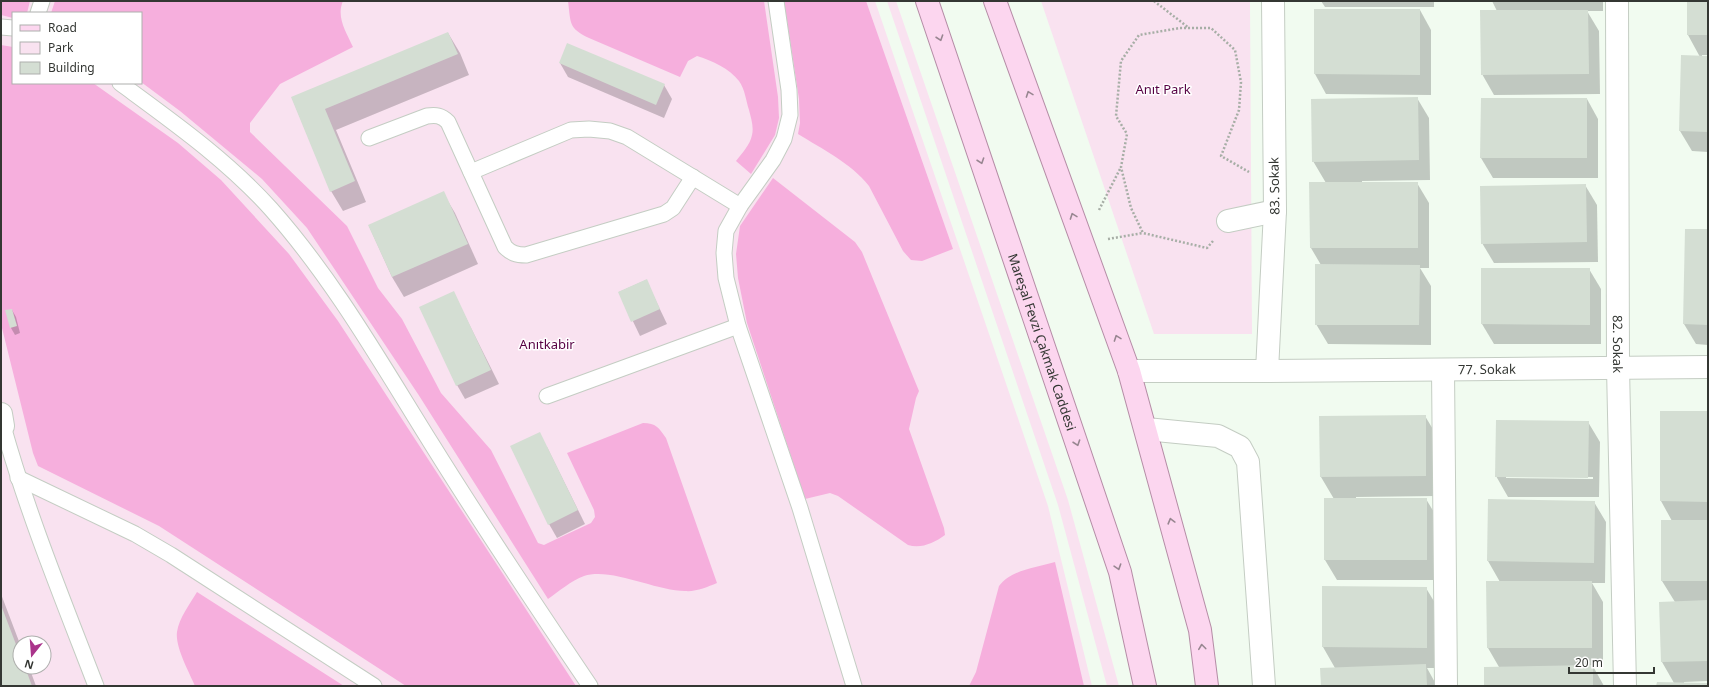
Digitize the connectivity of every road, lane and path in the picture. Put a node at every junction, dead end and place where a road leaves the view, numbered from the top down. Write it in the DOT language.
graph roads {
  1 [pos="42,1"];
  2 [pos="776,1"];
  3 [pos="927,1"];
  4 [pos="995,1"];
  5 [pos="1154,1"];
  6 [pos="1273,1"];
  7 [pos="1617,1"];
  8 [pos="38,12"];
  9 [pos="1,28"];
  10 [pos="12,28"];
  11 [pos="1189,28"];
  12 [pos="121,84"];
  13 [pos="369,138"];
  14 [pos="1221,156"];
  15 [pos="1122,167"];
  16 [pos="471,172"];
  17 [pos="693,177"];
  18 [pos="740,206"];
  19 [pos="1274,211"];
  20 [pos="1228,221"];
  21 [pos="1143,233"];
  22 [pos="1082,244"];
  23 [pos="738,326"];
  24 [pos="1708,367"];
  25 [pos="1618,368"];
  26 [pos="1444,370"];
  27 [pos="1129,371"];
  28 [pos="1267,371"];
  29 [pos="548,396"];
  30 [pos="2,422"];
  31 [pos="1146,429"];
  32 [pos="18,478"];
  33 [pos="96,686"];
  34 [pos="374,686"];
  35 [pos="590,686"];
  36 [pos="854,686"];
  37 [pos="1145,686"];
  38 [pos="1208,686"];
  39 [pos="1264,686"];
  40 [pos="1446,686"];
  41 [pos="1625,686"];
  1 -- 8 [label="lane"];
  2 -- 18 [label="lane"];
  3 -- 37 [label="main road, Mareşal Fevzi Çakmak Caddesi, one-way"];
  22 -- 4 [label="main road, one-way"];
  5 -- 11 [label="path"];
  6 -- 19 [label="street, 83. Sokak"];
  7 -- 25 [label="street, 82. Sokak"];
  9 -- 10 [label="lane"];
  11 -- 14 [label="path"];
  11 -- 15 [label="path"];
  12 -- 35 [label="lane"];
  13 -- 16 [label="lane"];
  15 -- 21 [label="path"];
  15 -- 22 [label="path"];
  16 -- 17 [label="lane"];
  16 -- 17 [label="lane"];
  17 -- 18 [label="lane"];
  18 -- 23 [label="lane"];
  19 -- 20 [label="street"];
  19 -- 28 [label="street, 83. Sokak"];
  20 -- 21 [label="path"];
  21 -- 22 [label="path"];
  27 -- 22 [label="main road, one-way"];
  23 -- 29 [label="lane"];
  23 -- 36 [label="lane"];
  24 -- 25 [label="street, 77. Sokak"];
  25 -- 26 [label="street, 77. Sokak"];
  25 -- 41 [label="street, 82. Sokak"];
  26 -- 28 [label="street, 77. Sokak"];
  26 -- 40 [label="street"];
  27 -- 28 [label="street, 77. Sokak"];
  27 -- 31 [label="main road"];
  30 -- 32 [label="lane"];
  38 -- 31 [label="main road, one-way"];
  31 -- 39 [label="street"];
  32 -- 33 [label="lane"];
  32 -- 34 [label="lane"];
}
